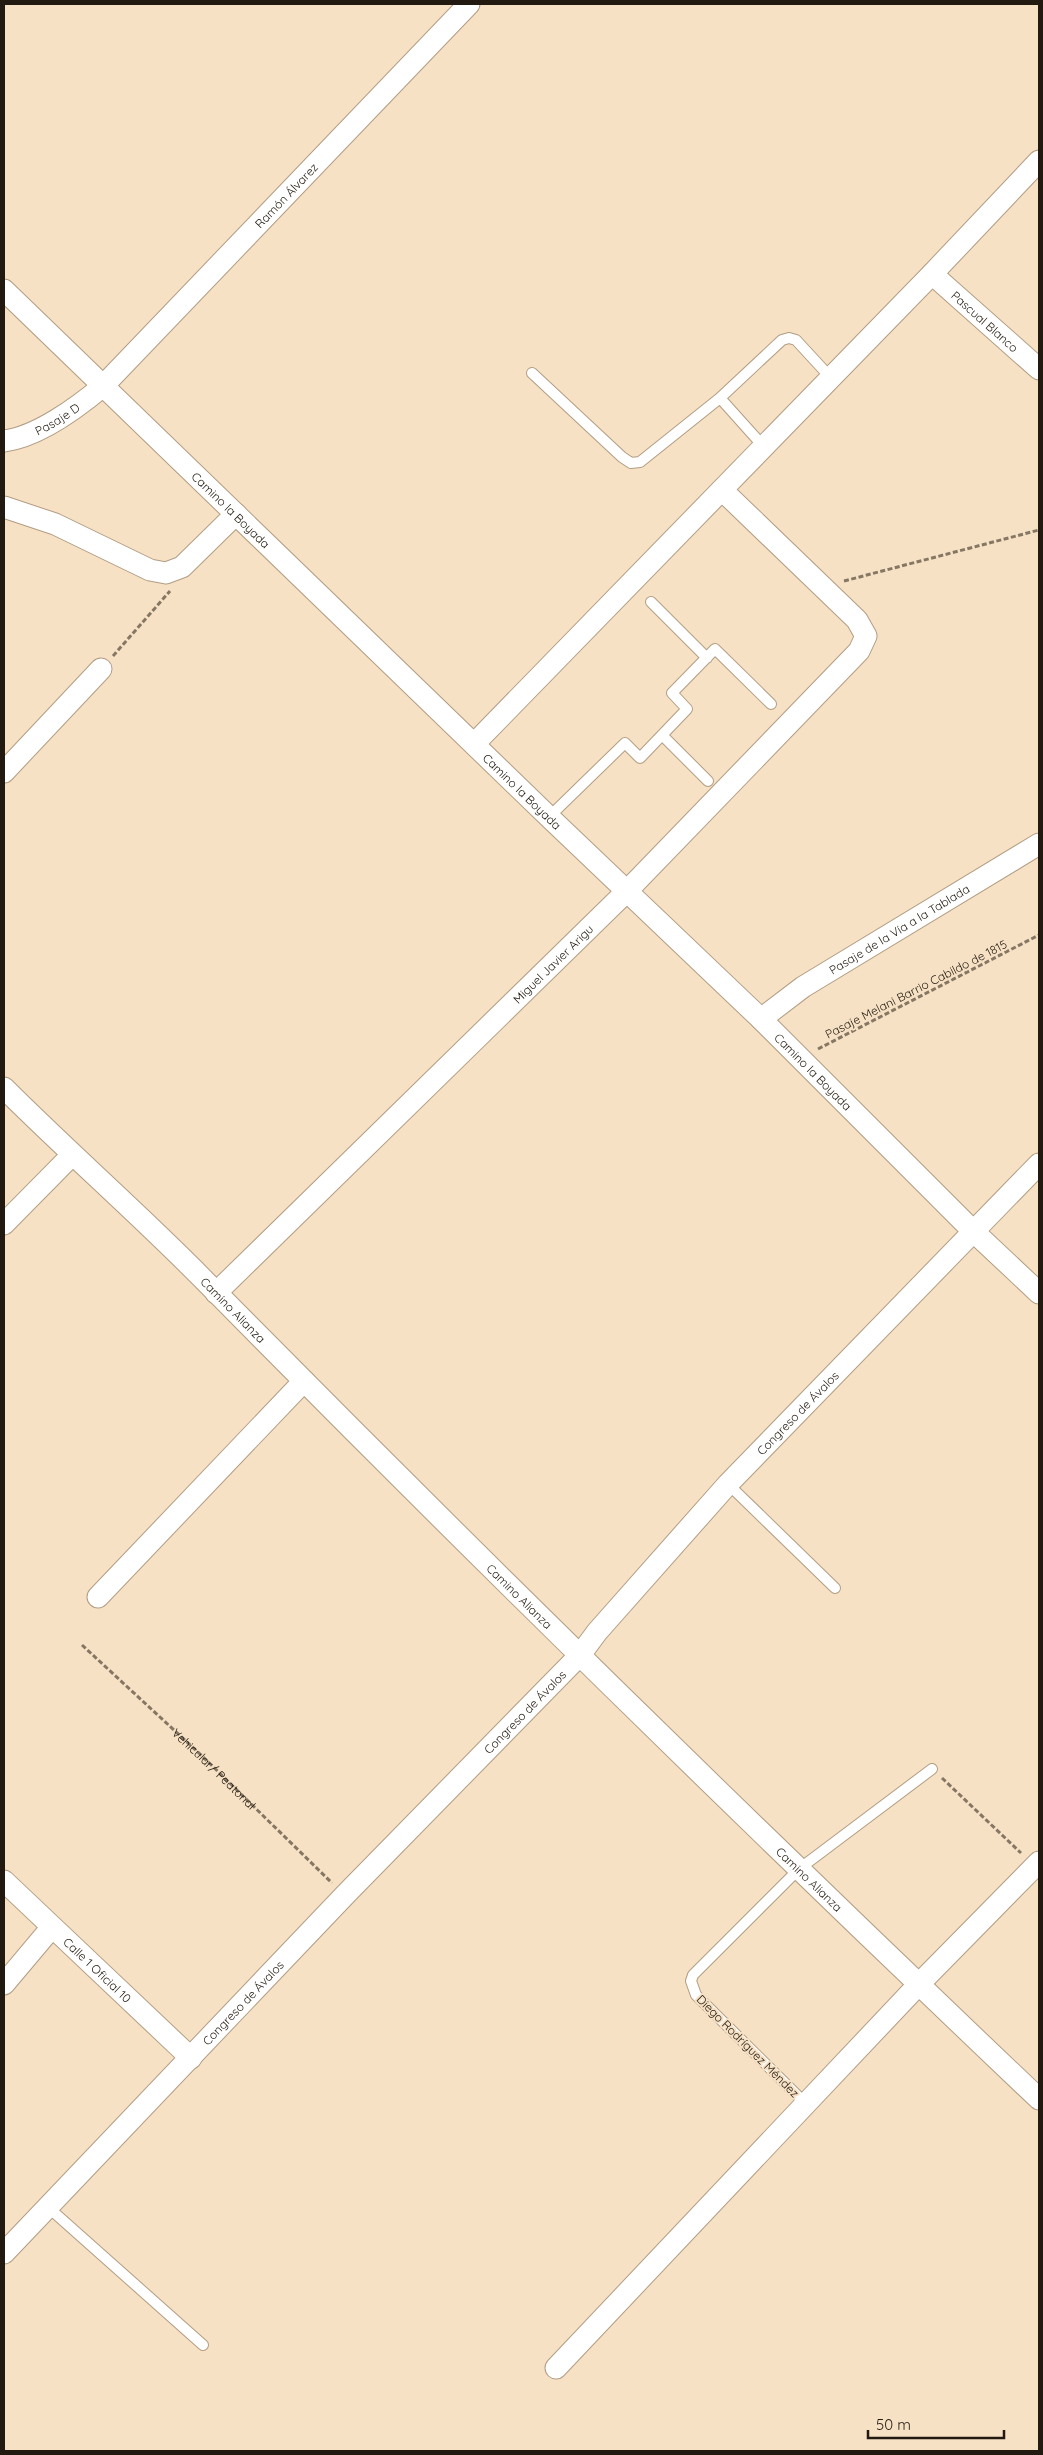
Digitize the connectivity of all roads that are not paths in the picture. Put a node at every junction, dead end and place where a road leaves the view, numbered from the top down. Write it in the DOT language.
graph roads {
  1 [pos="469,4"];
  2 [pos="1039,161"];
  3 [pos="932,274"];
  4 [pos="4,290"];
  5 [pos="1039,369"];
  6 [pos="532,373"];
  7 [pos="831,378"];
  8 [pos="103,386"];
  9 [pos="720,398"];
  10 [pos="4,441"];
  11 [pos="763,446"];
  12 [pos="722,490"];
  13 [pos="4,507"];
  14 [pos="236,514"];
  15 [pos="651,602"];
  16 [pos="707,658"];
  17 [pos="101,668"];
  18 [pos="771,704"];
  19 [pos="662,735"];
  20 [pos="474,743"];
  21 [pos="4,772"];
  22 [pos="708,781"];
  23 [pos="549,817"];
  24 [pos="1039,844"];
  25 [pos="627,891"];
  26 [pos="761,1019"];
  27 [pos="4,1088"];
  28 [pos="72,1155"];
  29 [pos="1039,1164"];
  30 [pos="4,1224"];
  31 [pos="973,1231"];
  32 [pos="216,1293"];
  33 [pos="1039,1293"];
  34 [pos="304,1381"];
  35 [pos="728,1484"];
  36 [pos="835,1588"];
  37 [pos="98,1597"];
  38 [pos="580,1655"];
  39 [pos="932,1769"];
  40 [pos="1037,1865"];
  41 [pos="799,1869"];
  42 [pos="4,1881"];
  43 [pos="52,1927"];
  44 [pos="920,1983"];
  45 [pos="4,1984"];
  46 [pos="191,2058"];
  47 [pos="1039,2099"];
  48 [pos="805,2103"];
  49 [pos="48,2208"];
  50 [pos="4,2253"];
  51 [pos="203,2346"];
  52 [pos="556,2368"];
  1 -- 8 [label="street, Ramón Álvarez"];
  2 -- 3 [label="street"];
  3 -- 5 [label="street, Pascual Blanco"];
  3 -- 7 [label="street"];
  4 -- 8 [label="street, Camino la Boyada"];
  6 -- 9 [label="lane"];
  7 -- 9 [label="lane"];
  7 -- 11 [label="street"];
  8 -- 10 [label="street, Pasaje D"];
  8 -- 14 [label="street, Camino la Boyada"];
  9 -- 11 [label="lane"];
  11 -- 12 [label="street"];
  12 -- 20 [label="street"];
  12 -- 25 [label="street, Miguel Javier Arigu"];
  13 -- 14 [label="street"];
  14 -- 20 [label="street, Camino la Boyada"];
  15 -- 16 [label="lane"];
  16 -- 18 [label="lane"];
  16 -- 19 [label="lane"];
  17 -- 21 [label="street"];
  19 -- 22 [label="lane"];
  19 -- 23 [label="lane"];
  20 -- 23 [label="street, Camino la Boyada"];
  23 -- 25 [label="street, Camino la Boyada"];
  24 -- 26 [label="street, Pasaje de la Vía a la Tablada"];
  25 -- 26 [label="street, Camino la Boyada"];
  25 -- 32 [label="street, Miguel Javier Arigu"];
  26 -- 31 [label="street, Camino la Boyada"];
  27 -- 28 [label="street, Camino Alianza"];
  28 -- 30 [label="street"];
  28 -- 32 [label="street, Camino Alianza"];
  29 -- 31 [label="street, Congreso de Ávalos"];
  31 -- 33 [label="street, Camino la Boyada"];
  31 -- 35 [label="street, Congreso de Ávalos"];
  32 -- 34 [label="street, Camino Alianza"];
  34 -- 37 [label="street"];
  34 -- 38 [label="street, Camino Alianza"];
  35 -- 36 [label="lane"];
  35 -- 38 [label="street, Congreso de Ávalos"];
  38 -- 41 [label="street, Camino Alianza"];
  38 -- 46 [label="street, Congreso de Ávalos"];
  39 -- 41 [label="lane, Diego Rodríguez Méndez"];
  40 -- 44 [label="street, Diego Rodríguez Méndez"];
  41 -- 44 [label="street, Camino Alianza"];
  41 -- 48 [label="lane, Diego Rodríguez Méndez"];
  42 -- 43 [label="street, Calle 1 Oficial 10"];
  43 -- 45 [label="street"];
  43 -- 46 [label="street, Calle 1 Oficial 10"];
  44 -- 47 [label="street, Camino Alianza"];
  44 -- 48 [label="street, Diego Rodríguez Méndez"];
  46 -- 49 [label="street, Congreso de Ávalos"];
  48 -- 52 [label="street, Diego Rodríguez Méndez"];
  49 -- 50 [label="street, Congreso de Ávalos"];
  49 -- 51 [label="lane"];
}
